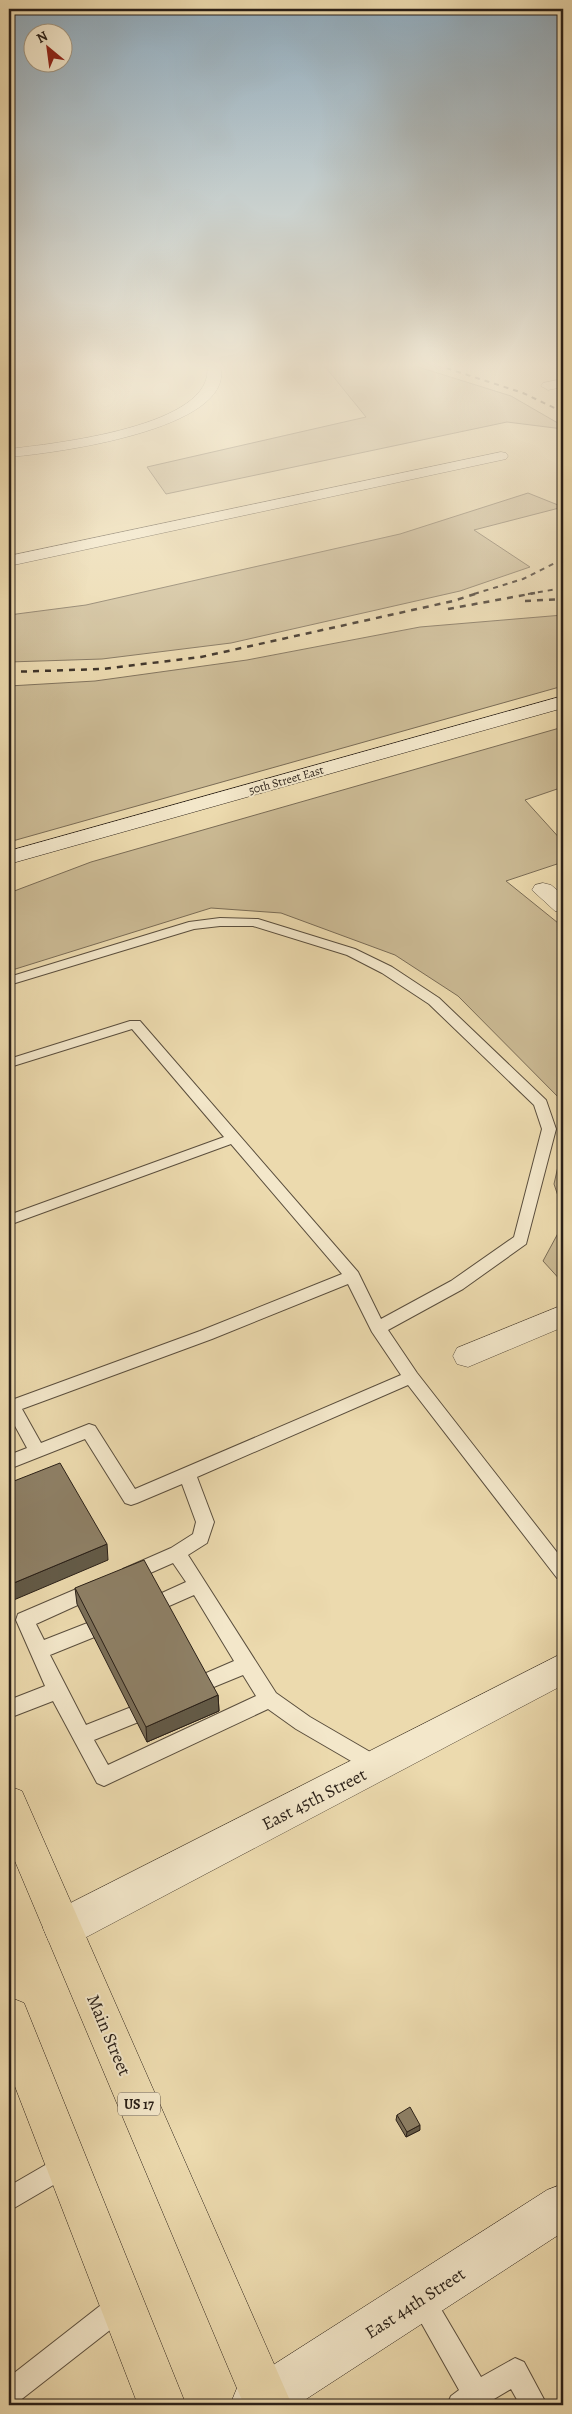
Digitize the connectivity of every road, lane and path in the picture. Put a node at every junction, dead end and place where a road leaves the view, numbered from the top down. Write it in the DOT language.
graph roads {
  1 [pos="398,478"];
  2 [pos="9,560"];
  3 [pos="563,702"];
  4 [pos="9,858"];
  5 [pos="553,887"];
  6 [pos="563,906"];
  7 [pos="9,981"];
  8 [pos="9,1063"];
  9 [pos="234,1138"];
  10 [pos="9,1220"];
  11 [pos="352,1276"];
  12 [pos="563,1315"];
  13 [pos="378,1328"];
  14 [pos="468,1356"];
  15 [pos="411,1377"];
  16 [pos="10,1404"];
  17 [pos="37,1451"];
  18 [pos="9,1462"];
  19 [pos="187,1474"];
  20 [pos="178,1553"];
  21 [pos="563,1572"];
  22 [pos="198,1585"];
  23 [pos="160,1602"];
  24 [pos="90,1630"];
  25 [pos="40,1651"];
  26 [pos="247,1664"];
  27 [pos="563,1668"];
  28 [pos="204,1684"];
  29 [pos="58,1690"];
  30 [pos="269,1699"];
  31 [pos="9,1709"];
  32 [pos="134,1715"];
  33 [pos="82,1736"];
  34 [pos="377,1766"];
  35 [pos="9,1803"];
  36 [pos="63,1928"];
  37 [pos="9,2018"];
  38 [pos="67,2165"];
  39 [pos="9,2198"];
  40 [pos="563,2206"];
  41 [pos="422,2300"];
  42 [pos="122,2305"];
  43 [pos="9,2392"];
  44 [pos="468,2400"];
  45 [pos="263,2403"];
  46 [pos="162,2405"];
  47 [pos="534,2405"];
  1 -- 2 [label="street"];
  3 -- 4 [label="street, 50th Street East"];
  5 -- 6 [label="street"];
  7 -- 13 [label="lane"];
  8 -- 9 [label="lane"];
  9 -- 10 [label="lane"];
  9 -- 11 [label="lane"];
  11 -- 13 [label="lane"];
  11 -- 16 [label="lane"];
  12 -- 14 [label="street"];
  13 -- 15 [label="lane"];
  15 -- 19 [label="lane"];
  15 -- 21 [label="lane"];
  16 -- 17 [label="lane"];
  17 -- 18 [label="lane"];
  17 -- 19 [label="lane"];
  19 -- 20 [label="lane"];
  20 -- 22 [label="lane"];
  20 -- 25 [label="lane"];
  22 -- 23 [label="lane"];
  22 -- 26 [label="lane"];
  24 -- 25 [label="lane"];
  25 -- 29 [label="lane"];
  26 -- 28 [label="lane"];
  26 -- 30 [label="lane"];
  27 -- 34 [label="street, East 45th Street"];
  29 -- 31 [label="lane"];
  29 -- 33 [label="lane"];
  30 -- 33 [label="lane"];
  30 -- 34 [label="lane"];
  32 -- 33 [label="lane"];
  34 -- 36 [label="street, East 45th Street"];
  35 -- 36 [label="main road, Main Street / US 17"];
  36 -- 45 [label="main road, Main Street / US 17"];
  37 -- 38 [label="main road"];
  38 -- 39 [label="lane"];
  38 -- 42 [label="main road"];
  40 -- 41 [label="street, East 44th Street"];
  41 -- 44 [label="lane"];
  41 -- 45 [label="street, East 44th Street"];
  42 -- 43 [label="lane"];
  42 -- 46 [label="main road"];
  44 -- 47 [label="lane"];
}
